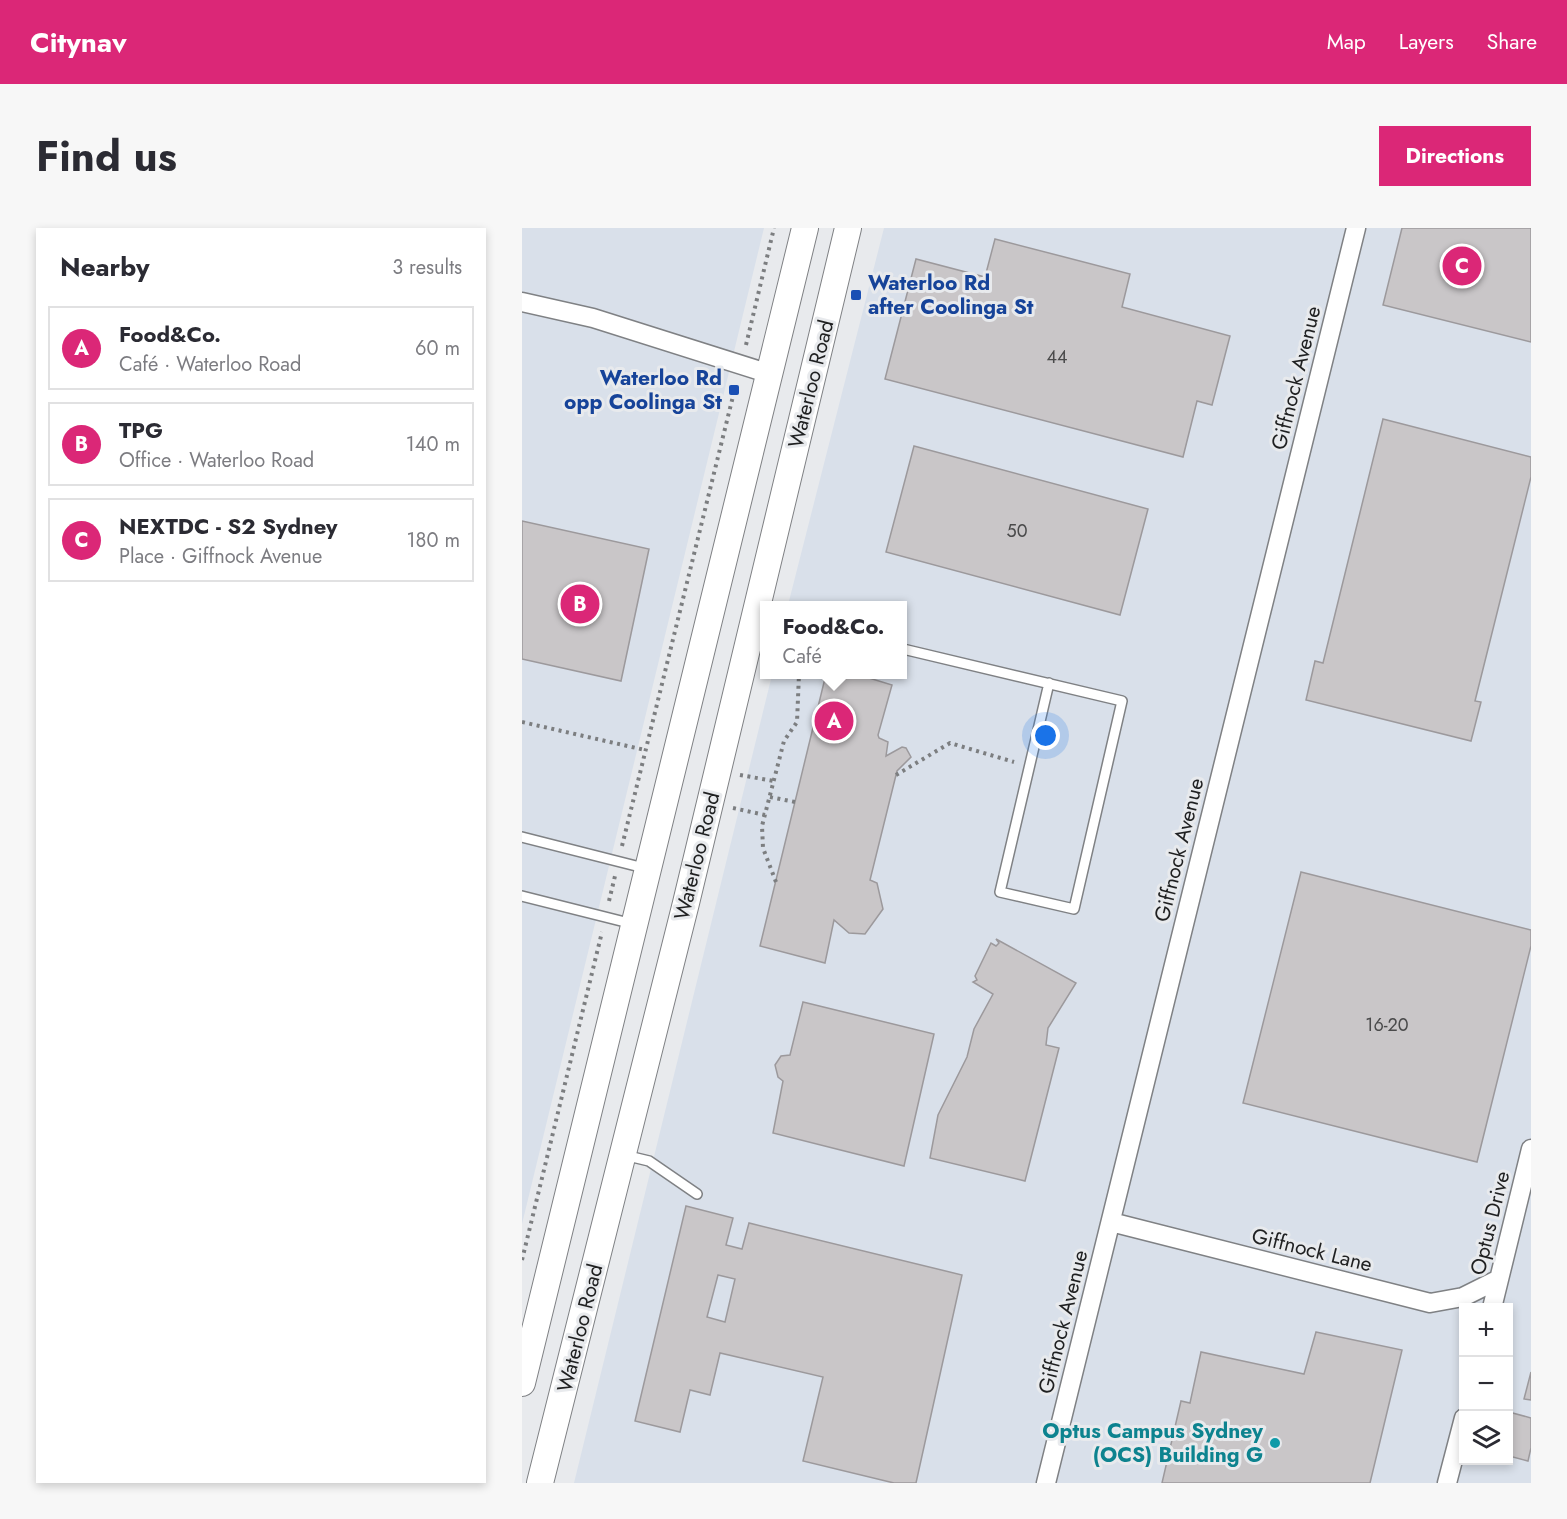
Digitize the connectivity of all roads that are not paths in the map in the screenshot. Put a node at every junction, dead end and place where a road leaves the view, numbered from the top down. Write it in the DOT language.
graph roads {
  1 [pos="806,228"];
  2 [pos="848,228"];
  3 [pos="1356,228"];
  4 [pos="522,302"];
  5 [pos="770,374"];
  6 [pos="763,601"];
  7 [pos="760,615"];
  8 [pos="907,650"];
  9 [pos="1049,683"];
  10 [pos="522,837"];
  11 [pos="648,870"];
  12 [pos="522,896"];
  13 [pos="635,924"];
  14 [pos="1531,1149"];
  15 [pos="624,1155"];
  16 [pos="698,1194"];
  17 [pos="1111,1222"];
  18 [pos="1499,1279"];
  19 [pos="1493,1303"];
  20 [pos="522,1383"];
  21 [pos="1459,1437"];
  22 [pos="544,1481"];
  23 [pos="1046,1483"];
  24 [pos="1447,1483"];
  1 -- 5 [label="street, Waterloo Road"];
  2 -- 6 [label="street, Waterloo Road"];
  3 -- 17 [label="street, Giffnock Avenue"];
  4 -- 5 [label="street"];
  5 -- 11 [label="street, Waterloo Road"];
  7 -- 15 [label="street, Waterloo Road"];
  8 -- 9 [label="lane"];
  9 -- 9 [label="lane"];
  10 -- 11 [label="lane"];
  11 -- 13 [label="street, Waterloo Road"];
  12 -- 13 [label="lane"];
  13 -- 20 [label="street, Waterloo Road"];
  14 -- 18 [label="street, Optus Drive"];
  15 -- 16 [label="lane"];
  15 -- 22 [label="street, Waterloo Road"];
  17 -- 18 [label="street, Giffnock Lane"];
  17 -- 23 [label="street, Giffnock Avenue"];
  18 -- 19 [label="street, Optus Drive"];
  21 -- 24 [label="street"];
}
